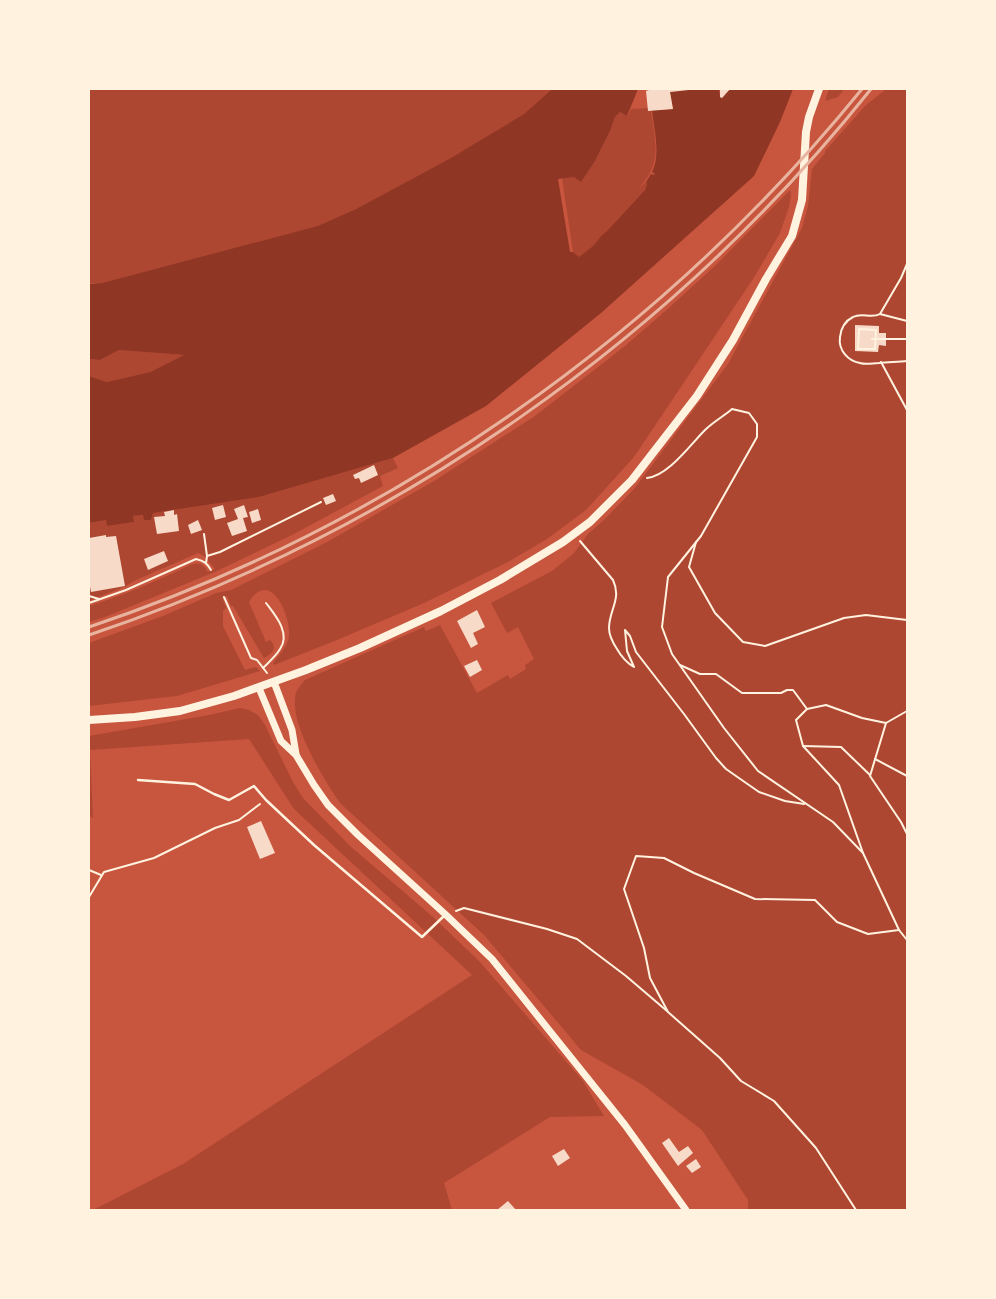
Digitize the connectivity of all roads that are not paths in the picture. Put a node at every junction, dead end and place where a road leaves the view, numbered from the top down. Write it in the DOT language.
graph roads {
  1 [pos="819,89"];
  2 [pos="274,682"];
  3 [pos="259,688"];
  4 [pos="89,720"];
  5 [pos="296,754"];
  6 [pos="138,780"];
  7 [pos="445,914"];
  8 [pos="686,1210"];
  1 -- 2 [label="main road"];
  2 -- 3 [label="main road"];
  2 -- 5 [label="street"];
  3 -- 4 [label="main road"];
  3 -- 5 [label="street"];
  5 -- 7 [label="street"];
  6 -- 7 [label="lane"];
  7 -- 8 [label="street"];
}
